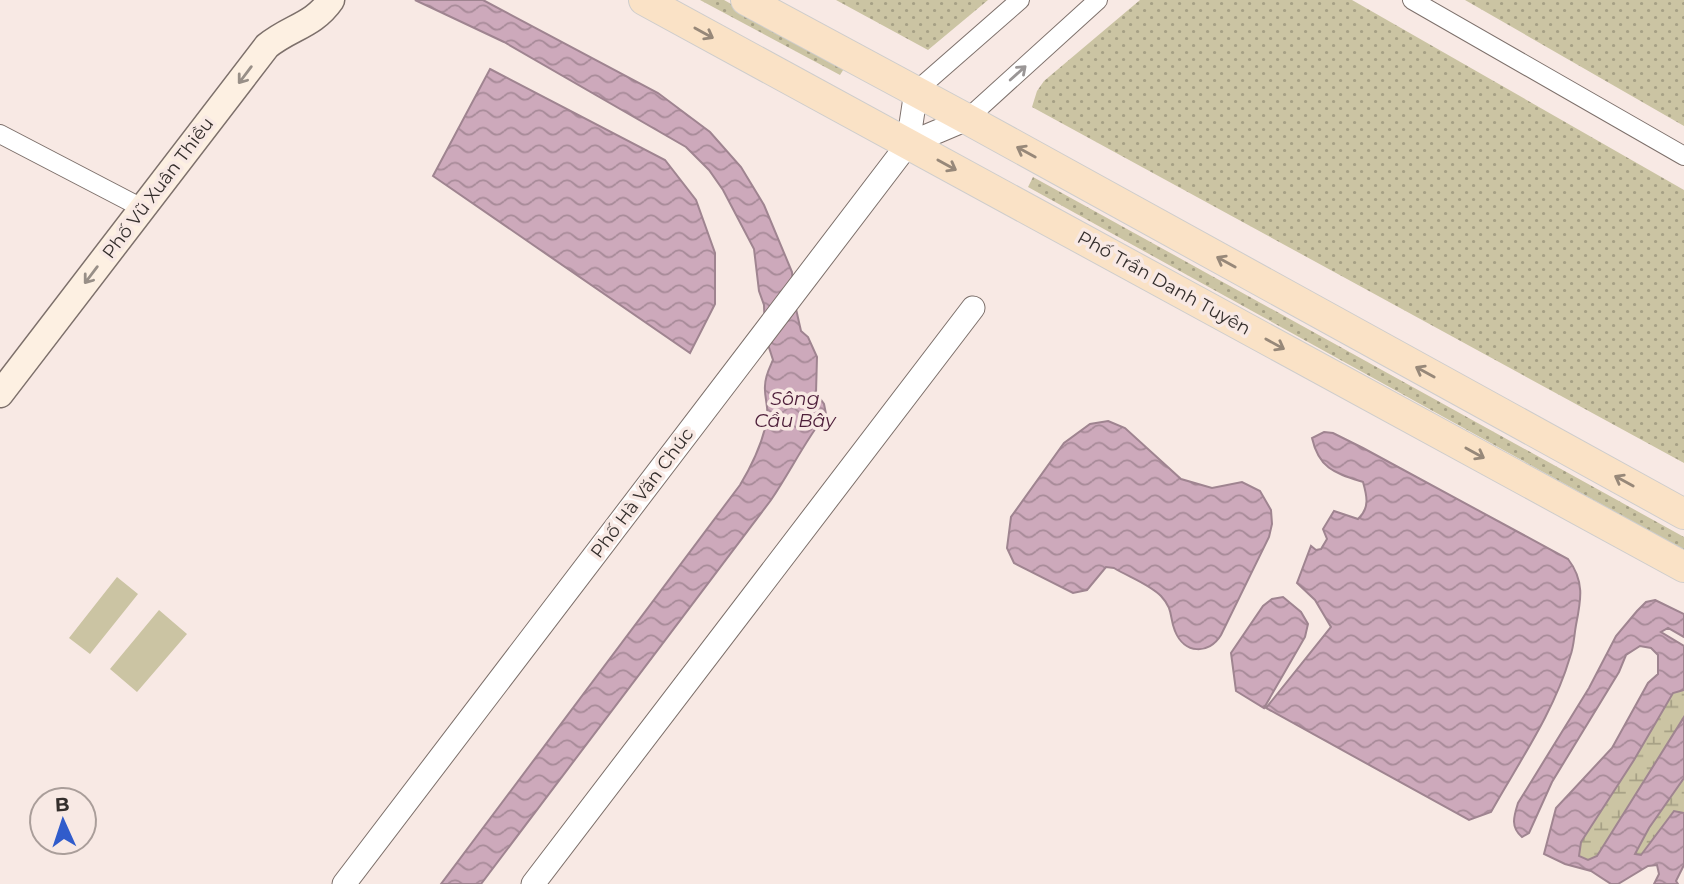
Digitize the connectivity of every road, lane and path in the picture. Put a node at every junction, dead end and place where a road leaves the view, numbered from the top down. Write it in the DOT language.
graph roads {
  1 [pos="331,0"];
  2 [pos="644,0"];
  3 [pos="746,0"];
  4 [pos="1020,0"];
  5 [pos="1098,0"];
  6 [pos="1412,0"];
  7 [pos="916,91"];
  8 [pos="968,119"];
  9 [pos="0,134"];
  10 [pos="908,144"];
  11 [pos="1684,156"];
  12 [pos="142,208"];
  13 [pos="972,308"];
  14 [pos="0,394"];
  15 [pos="1684,514"];
  16 [pos="1684,567"];
  17 [pos="344,884"];
  18 [pos="533,884"];
  1 -- 12 [label="main road, Phố Vũ Xuân Thiều, one-way"];
  2 -- 10 [label="main road, Phố Trần Danh Tuyên, one-way"];
  3 -- 7 [label="main road"];
  4 -- 7 [label="street"];
  8 -- 5 [label="street, one-way"];
  6 -- 11 [label="street"];
  7 -- 8 [label="main road"];
  7 -- 10 [label="street, Phố Hà Văn Chúc"];
  8 -- 10 [label="street"];
  15 -- 8 [label="main road, one-way"];
  9 -- 12 [label="street"];
  10 -- 16 [label="main road, Phố Trần Danh Tuyên, one-way"];
  10 -- 17 [label="street, Phố Hà Văn Chúc"];
  12 -- 14 [label="main road, Phố Vũ Xuân Thiều, one-way"];
  13 -- 18 [label="street"];
}
